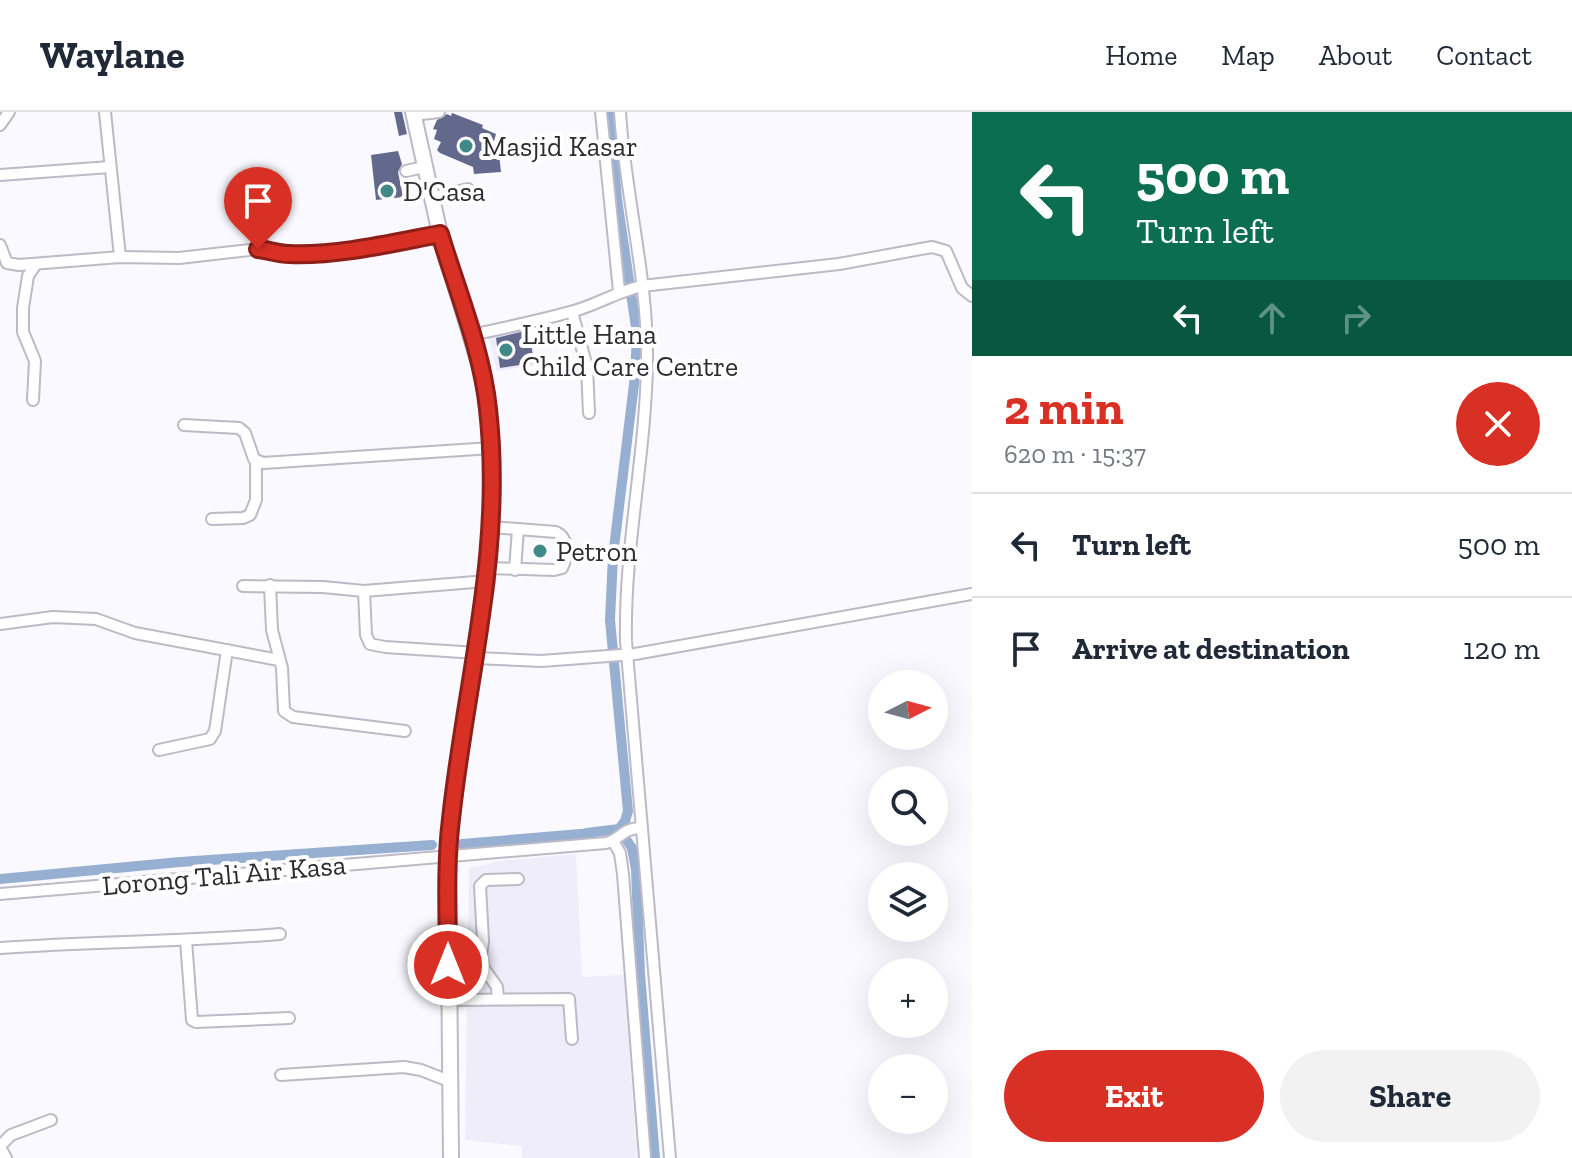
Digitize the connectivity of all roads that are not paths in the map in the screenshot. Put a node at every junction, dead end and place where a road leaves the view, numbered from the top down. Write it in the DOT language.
graph roads {
  1 [pos="9,112"];
  2 [pos="105,112"];
  3 [pos="439,112"];
  4 [pos="601,112"];
  5 [pos="620,112"];
  6 [pos="413,114"];
  7 [pos="0,125"];
  8 [pos="110,167"];
  9 [pos="424,167"];
  10 [pos="406,171"];
  11 [pos="0,175"];
  12 [pos="468,189"];
  13 [pos="431,198"];
  14 [pos="440,234"];
  15 [pos="0,245"];
  16 [pos="120,257"];
  17 [pos="36,264"];
  18 [pos="639,287"];
  19 [pos="621,291"];
  20 [pos="972,296"];
  21 [pos="572,312"];
  22 [pos="472,335"];
  23 [pos="33,400"];
  24 [pos="589,413"];
  25 [pos="184,425"];
  26 [pos="492,448"];
  27 [pos="256,462"];
  28 [pos="212,519"];
  29 [pos="491,527"];
  30 [pos="518,529"];
  31 [pos="515,570"];
  32 [pos="488,574"];
  33 [pos="270,585"];
  34 [pos="243,586"];
  35 [pos="364,591"];
  36 [pos="970,598"];
  37 [pos="0,624"];
  38 [pos="227,650"];
  39 [pos="624,653"];
  40 [pos="476,655"];
  41 [pos="279,660"];
  42 [pos="405,731"];
  43 [pos="159,750"];
  44 [pos="635,828"];
  45 [pos="613,841"];
  46 [pos="448,855"];
  47 [pos="518,879"];
  48 [pos="0,894"];
  49 [pos="280,934"];
  50 [pos="186,940"];
  51 [pos="0,948"];
  52 [pos="498,999"];
  53 [pos="449,1000"];
  54 [pos="289,1018"];
  55 [pos="572,1039"];
  56 [pos="281,1075"];
  57 [pos="449,1081"];
  58 [pos="51,1120"];
  59 [pos="0,1147"];
  60 [pos="6,1158"];
  61 [pos="451,1158"];
  62 [pos="645,1158"];
  63 [pos="670,1158"];
  1 -- 7 [label="street"];
  2 -- 8 [label="street"];
  3 -- 6 [label="street"];
  4 -- 19 [label="street"];
  5 -- 18 [label="street"];
  6 -- 9 [label="highway"];
  8 -- 11 [label="street"];
  8 -- 16 [label="street"];
  9 -- 10 [label="street"];
  9 -- 13 [label="highway"];
  12 -- 13 [label="street"];
  13 -- 14 [label="highway"];
  14 -- 16 [label="street"];
  14 -- 22 [label="highway"];
  15 -- 17 [label="street"];
  16 -- 17 [label="street"];
  17 -- 23 [label="street"];
  18 -- 19 [label="street"];
  18 -- 20 [label="street"];
  18 -- 39 [label="street"];
  19 -- 21 [label="street"];
  21 -- 22 [label="street"];
  21 -- 24 [label="street"];
  22 -- 26 [label="highway"];
  25 -- 27 [label="street"];
  26 -- 27 [label="street"];
  26 -- 29 [label="highway"];
  27 -- 28 [label="street"];
  29 -- 30 [label="street"];
  29 -- 32 [label="highway"];
  30 -- 31 [label="street"];
  30 -- 31 [label="street"];
  31 -- 32 [label="street"];
  32 -- 35 [label="street"];
  32 -- 40 [label="highway"];
  33 -- 34 [label="street"];
  33 -- 35 [label="street"];
  33 -- 41 [label="street"];
  35 -- 40 [label="street"];
  36 -- 39 [label="street"];
  37 -- 38 [label="street"];
  38 -- 41 [label="street"];
  38 -- 43 [label="street"];
  39 -- 40 [label="street"];
  39 -- 44 [label="street"];
  40 -- 46 [label="highway"];
  41 -- 42 [label="street"];
  44 -- 45 [label="street"];
  44 -- 63 [label="street"];
  45 -- 46 [label="street, Lorong Tali Air Kasa"];
  45 -- 62 [label="street"];
  46 -- 48 [label="street, Lorong Tali Air Kasa"];
  46 -- 53 [label="highway"];
  47 -- 52 [label="street"];
  49 -- 50 [label="street"];
  50 -- 51 [label="street"];
  50 -- 54 [label="street"];
  52 -- 53 [label="street"];
  52 -- 55 [label="street"];
  53 -- 57 [label="highway"];
  56 -- 57 [label="street"];
  57 -- 61 [label="highway"];
  58 -- 59 [label="street"];
  59 -- 60 [label="street"];
}
